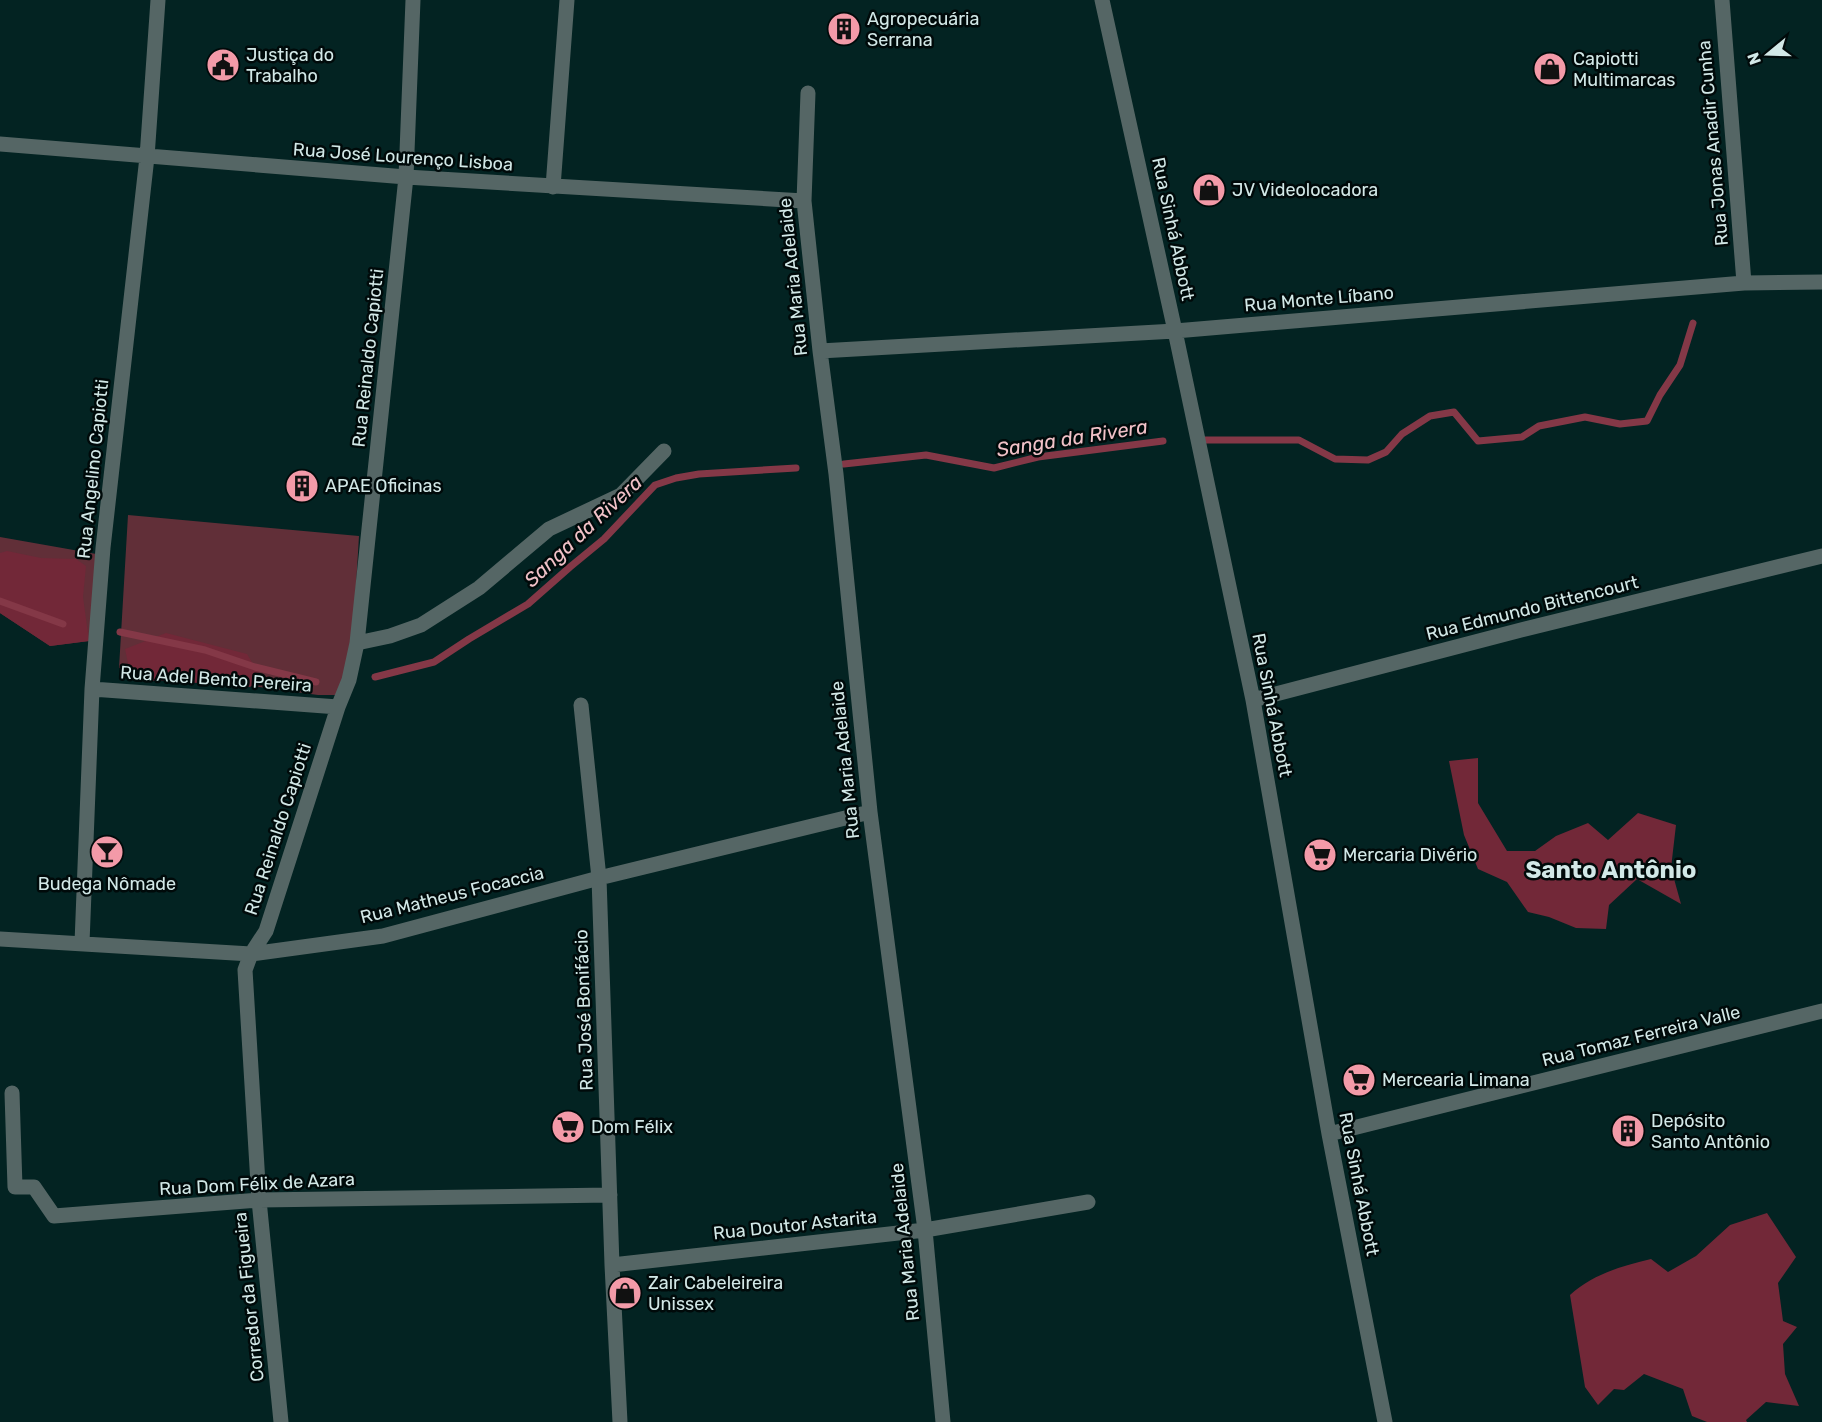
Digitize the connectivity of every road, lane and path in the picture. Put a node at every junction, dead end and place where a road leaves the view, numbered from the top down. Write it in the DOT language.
graph roads {
  1 [pos="158,0"];
  2 [pos="413,0"];
  3 [pos="567,0"];
  4 [pos="1102,0"];
  5 [pos="1722,0"];
  6 [pos="808,93"];
  7 [pos="0,144"];
  8 [pos="147,157"];
  9 [pos="406,177"];
  10 [pos="553,188"];
  11 [pos="804,201"];
  12 [pos="1822,282"];
  13 [pos="1744,283"];
  14 [pos="1175,331"];
  15 [pos="820,351"];
  16 [pos="664,451"];
  17 [pos="1822,556"];
  18 [pos="357,643"];
  19 [pos="92,689"];
  20 [pos="1253,700"];
  21 [pos="581,705"];
  22 [pos="338,707"];
  23 [pos="870,812"];
  24 [pos="599,878"];
  25 [pos="0,939"];
  26 [pos="82,943"];
  27 [pos="251,954"];
  28 [pos="1822,1011"];
  29 [pos="12,1094"];
  30 [pos="1329,1134"];
  31 [pos="610,1196"];
  32 [pos="259,1200"];
  33 [pos="1088,1202"];
  34 [pos="925,1230"];
  35 [pos="612,1265"];
  36 [pos="281,1422"];
  37 [pos="620,1422"];
  38 [pos="943,1422"];
  39 [pos="1385,1422"];
  1 -- 8 [label="street, Rua Angelino Capiotti"];
  2 -- 9 [label="street, Rua Reinaldo Capiotti"];
  3 -- 10 [label="street"];
  4 -- 14 [label="street, Rua Sinhá Abbott"];
  5 -- 13 [label="street, Rua Jonas Anadir Cunha"];
  6 -- 11 [label="street, Rua Maria Adelaide"];
  7 -- 8 [label="street, Rua José Lourenço Lisboa"];
  8 -- 9 [label="street, Rua José Lourenço Lisboa"];
  8 -- 19 [label="street, Rua Angelino Capiotti"];
  9 -- 10 [label="street, Rua José Lourenço Lisboa"];
  9 -- 18 [label="street, Rua Reinaldo Capiotti"];
  10 -- 11 [label="street, Rua José Lourenço Lisboa"];
  11 -- 15 [label="street, Rua Maria Adelaide"];
  12 -- 13 [label="street, Rua Monte Líbano"];
  13 -- 14 [label="street, Rua Monte Líbano"];
  14 -- 15 [label="street, Rua Monte Líbano"];
  14 -- 20 [label="street, Rua Sinhá Abbott"];
  15 -- 23 [label="street, Rua Maria Adelaide"];
  16 -- 18 [label="street"];
  17 -- 20 [label="street, Rua Edmundo Bittencourt"];
  18 -- 22 [label="street, Rua Reinaldo Capiotti"];
  19 -- 22 [label="street, Rua Adel Bento Pereira"];
  19 -- 26 [label="street, Rua Angelino Capiotti"];
  20 -- 30 [label="street, Rua Sinhá Abbott"];
  21 -- 24 [label="street, Rua José Bonifácio"];
  22 -- 27 [label="street, Rua Reinaldo Capiotti"];
  23 -- 24 [label="street, Rua Matheus Focaccia"];
  23 -- 34 [label="street, Rua Maria Adelaide"];
  24 -- 27 [label="street, Rua Matheus Focaccia"];
  24 -- 31 [label="street, Rua José Bonifácio"];
  25 -- 26 [label="street, Rua Matheus Focaccia"];
  26 -- 27 [label="street, Rua Matheus Focaccia"];
  27 -- 32 [label="street, Corredor da Figueira"];
  28 -- 30 [label="street, Rua Tomaz Ferreira Valle"];
  29 -- 32 [label="street, Rua Dom Félix de Azara"];
  30 -- 39 [label="street, Rua Sinhá Abbott"];
  31 -- 32 [label="street, Rua Dom Félix de Azara"];
  31 -- 35 [label="street, Rua José Bonifácio"];
  32 -- 36 [label="street, Corredor da Figueira"];
  33 -- 34 [label="street, Rua Doutor Astarita"];
  34 -- 35 [label="street, Rua Doutor Astarita"];
  34 -- 38 [label="street, Rua Maria Adelaide"];
  35 -- 37 [label="street, Rua José Bonifácio"];
}
